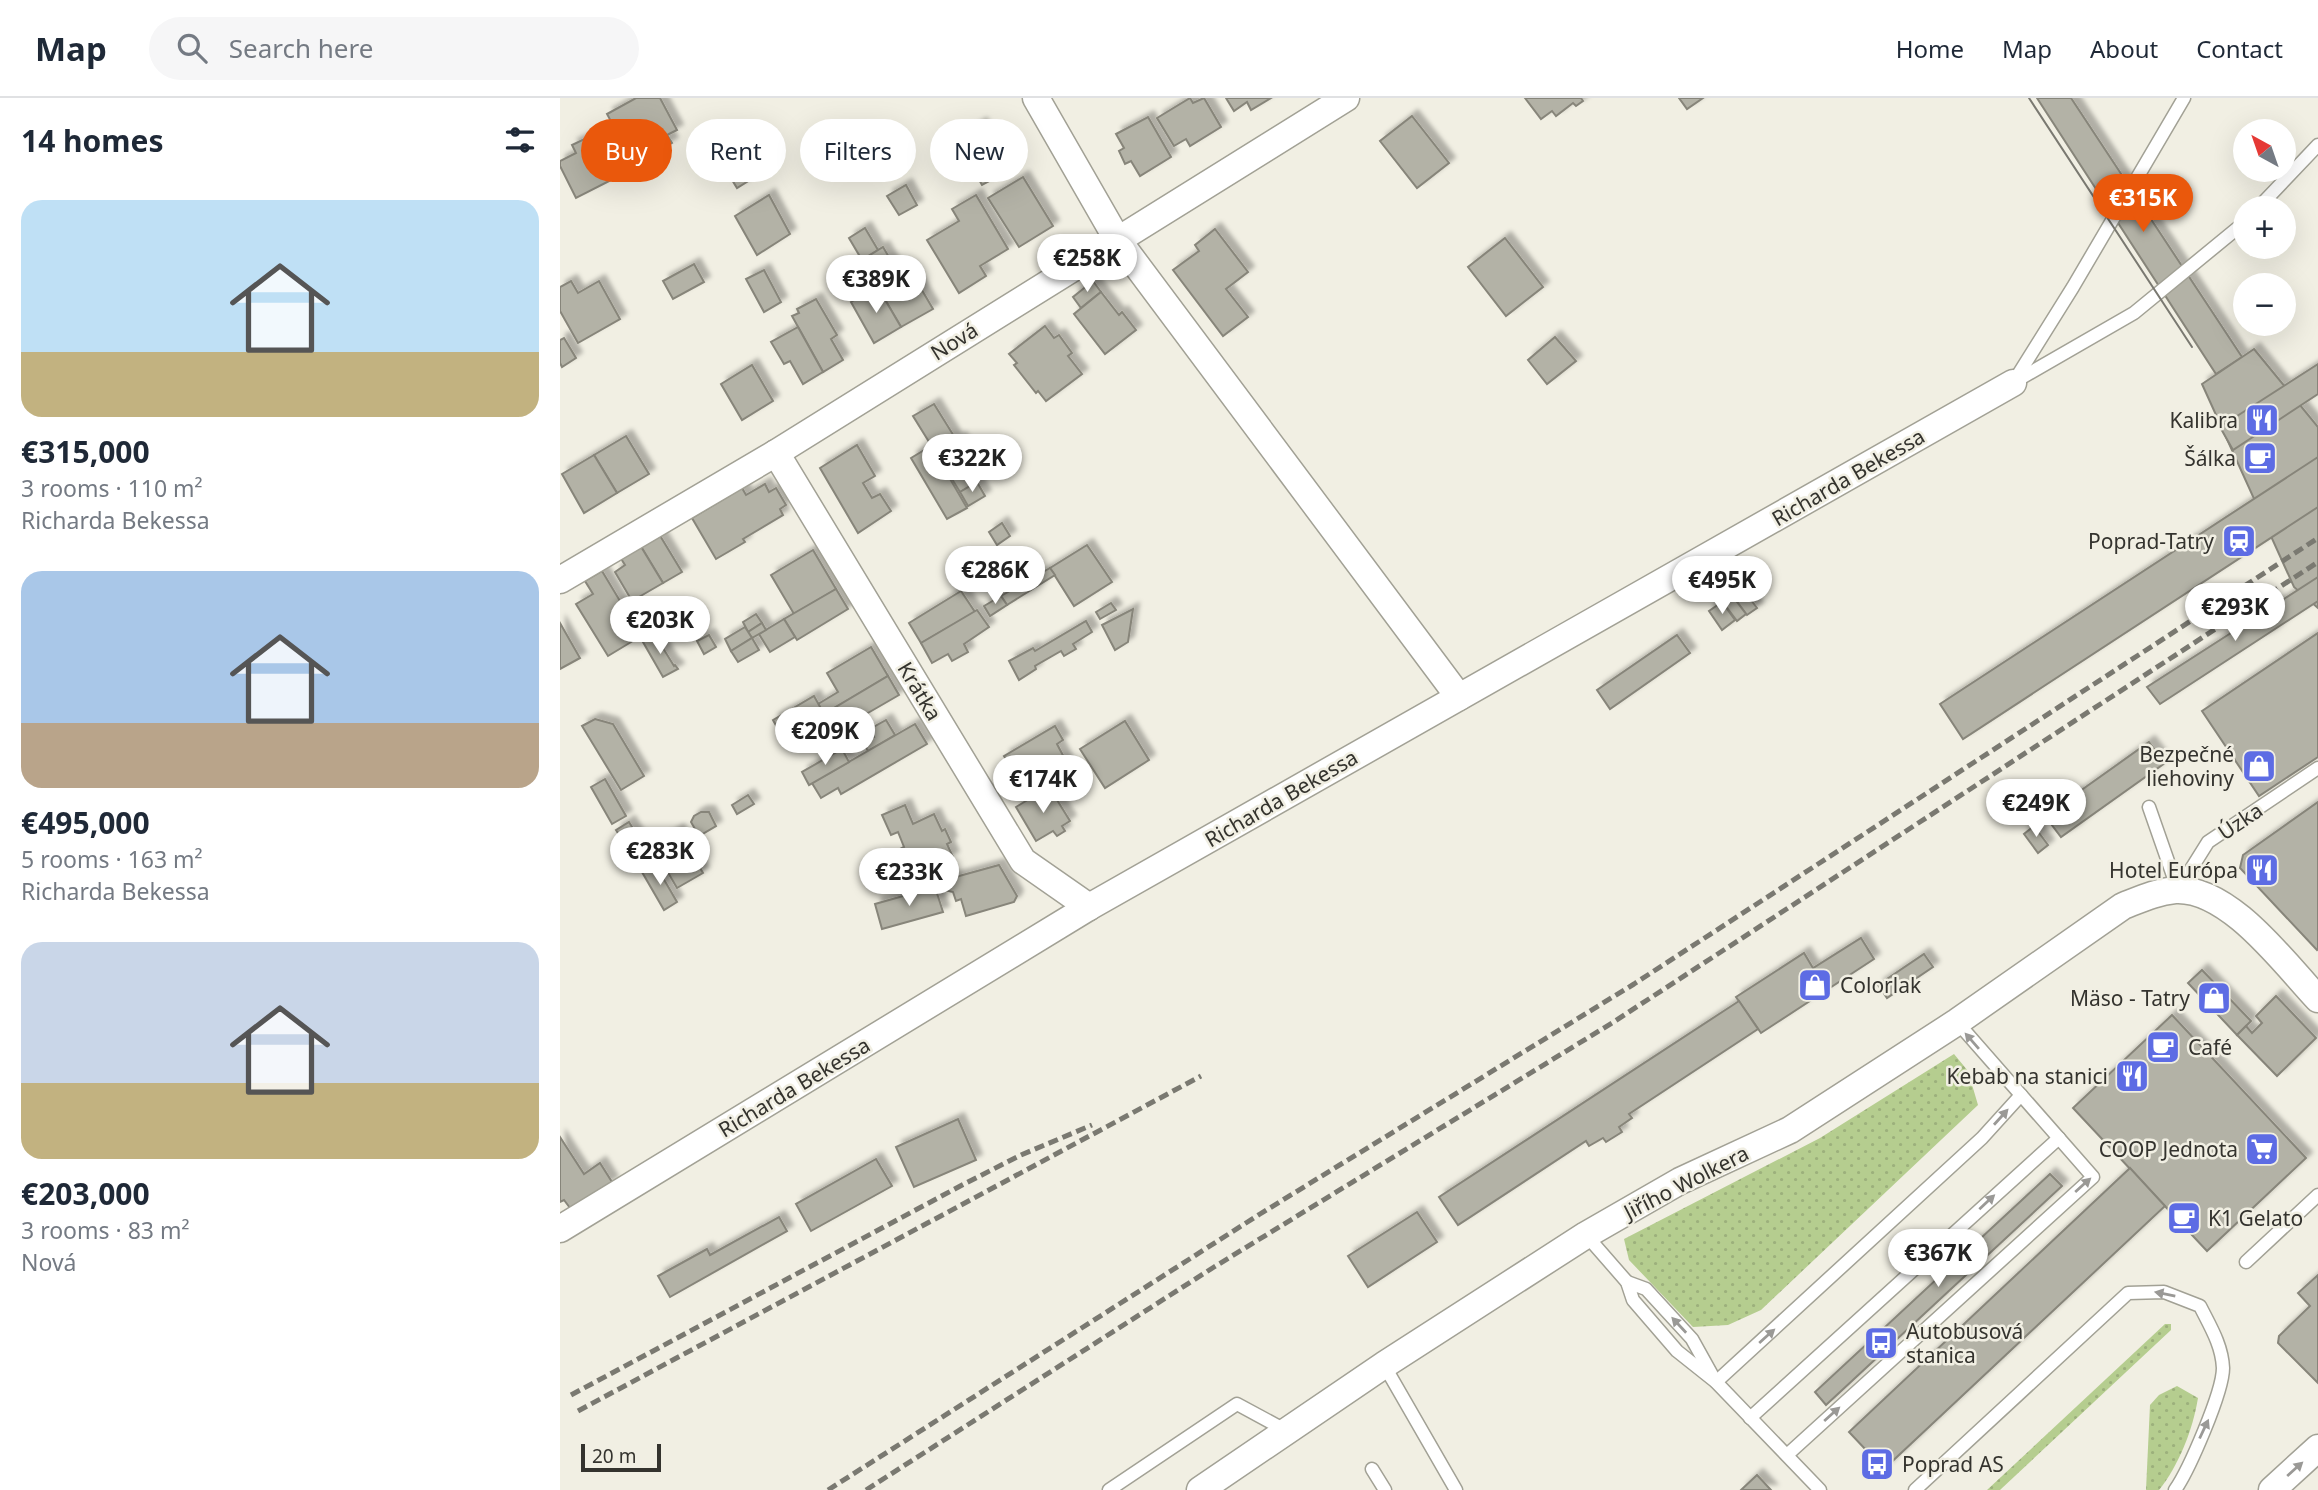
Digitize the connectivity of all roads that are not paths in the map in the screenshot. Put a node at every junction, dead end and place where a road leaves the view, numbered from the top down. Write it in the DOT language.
graph roads {
  1 [pos="1036,98"];
  2 [pos="1346,98"];
  3 [pos="2184,98"];
  4 [pos="2318,145"];
  5 [pos="2270,196"];
  6 [pos="2233,232"];
  7 [pos="1117,239"];
  8 [pos="2012,383"];
  9 [pos="776,453"];
  10 [pos="560,580"];
  11 [pos="1459,697"];
  12 [pos="2318,768"];
  13 [pos="2150,807"];
  14 [pos="2178,890"];
  15 [pos="1089,907"];
  16 [pos="2318,999"];
  17 [pos="1956,1023"];
  18 [pos="2021,1095"];
  19 [pos="2059,1138"];
  20 [pos="2318,1195"];
  21 [pos="560,1229"];
  22 [pos="1586,1235"];
  23 [pos="2246,1262"];
  24 [pos="1627,1282"];
  25 [pos="1384,1365"];
  26 [pos="1716,1382"];
  27 [pos="1750,1418"];
  28 [pos="1287,1431"];
  29 [pos="2318,1448"];
  30 [pos="1787,1455"];
  31 [pos="1372,1469"];
  32 [pos="1109,1490"];
  33 [pos="1200,1490"];
  34 [pos="1385,1490"];
  35 [pos="1456,1490"];
  36 [pos="1820,1490"];
  37 [pos="1915,1490"];
  38 [pos="2175,1490"];
  39 [pos="2272,1490"];
  1 -- 7 [label="street"];
  2 -- 7 [label="street, Nová"];
  3 -- 8 [label="lane"];
  4 -- 5 [label="lane"];
  6 -- 8 [label="lane"];
  7 -- 9 [label="street, Nová"];
  7 -- 11 [label="street"];
  8 -- 11 [label="street, Richarda Bekessa"];
  9 -- 10 [label="street, Nová"];
  9 -- 15 [label="street, Krátka"];
  11 -- 15 [label="street, Richarda Bekessa"];
  12 -- 14 [label="lane, Úzka"];
  13 -- 14 [label="lane"];
  14 -- 16 [label="street"];
  14 -- 17 [label="street, Jiřího Wolkera"];
  15 -- 21 [label="street, Richarda Bekessa"];
  18 -- 17 [label="lane, one-way"];
  17 -- 22 [label="street, Jiřího Wolkera"];
  18 -- 19 [label="lane"];
  26 -- 18 [label="lane, one-way"];
  27 -- 19 [label="lane, one-way"];
  30 -- 19 [label="lane, one-way"];
  20 -- 23 [label="lane"];
  22 -- 24 [label="lane"];
  22 -- 25 [label="street, Jiřího Wolkera"];
  24 -- 26 [label="lane"];
  26 -- 24 [label="lane, one-way"];
  25 -- 28 [label="street, Jiřího Wolkera"];
  25 -- 35 [label="lane"];
  26 -- 27 [label="lane"];
  27 -- 30 [label="lane"];
  28 -- 32 [label="lane"];
  28 -- 33 [label="street, Jiřího Wolkera"];
  39 -- 29 [label="street, one-way"];
  30 -- 36 [label="lane"];
  31 -- 34 [label="lane"];
  38 -- 37 [label="lane, one-way"];
}
